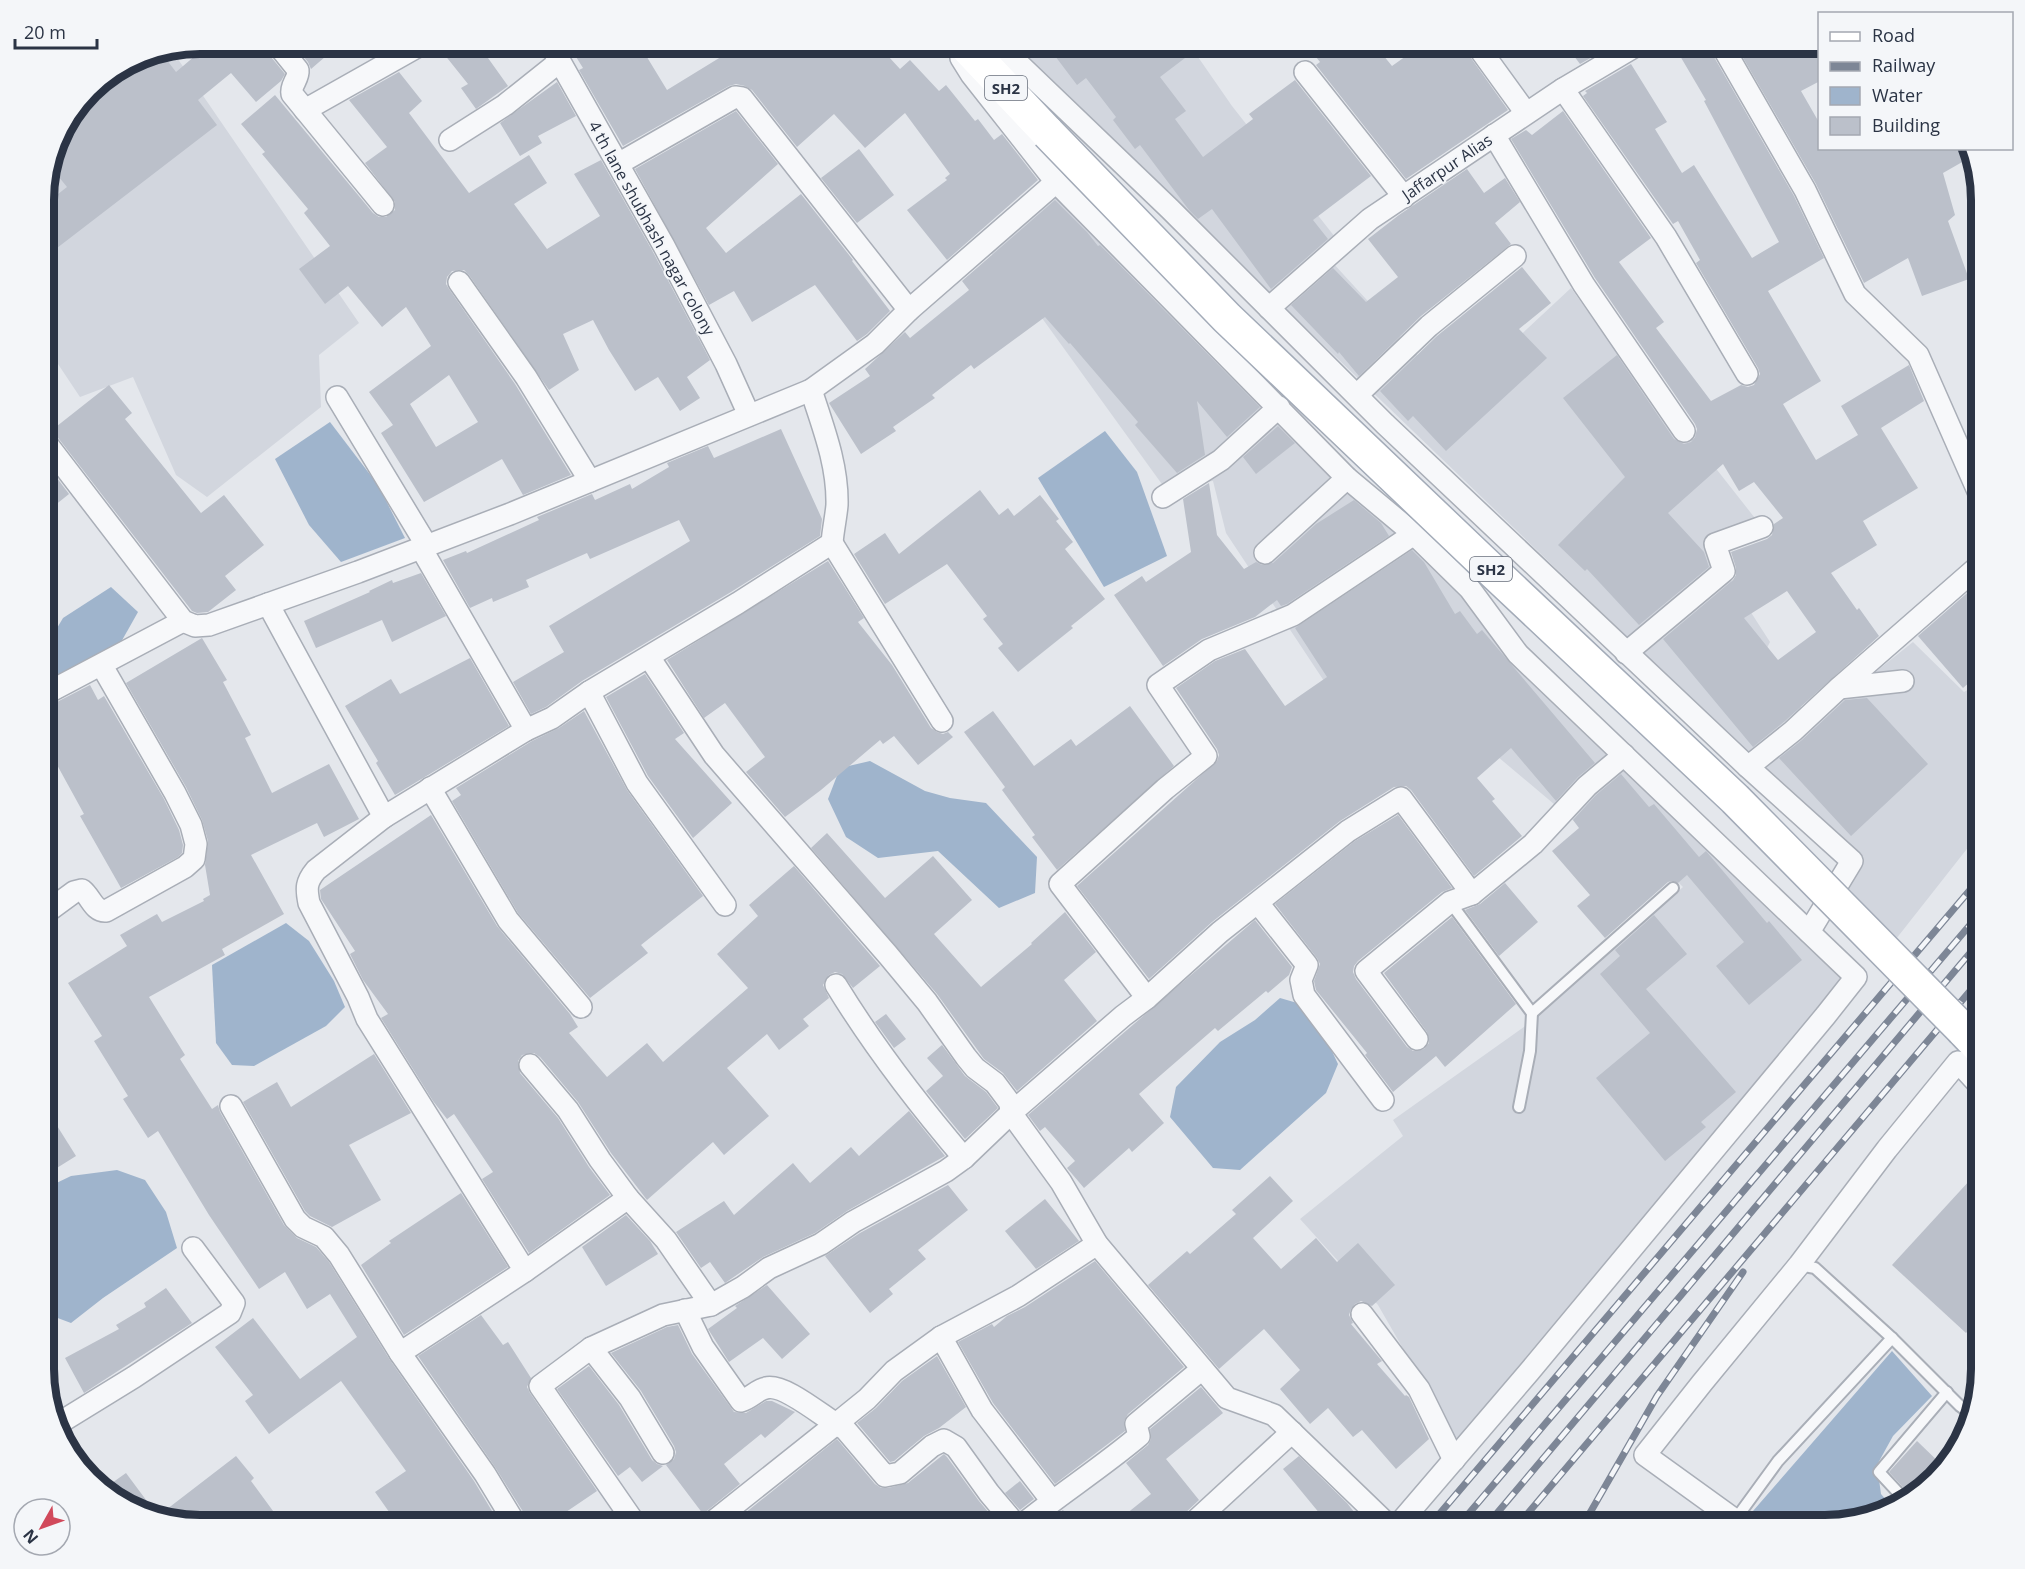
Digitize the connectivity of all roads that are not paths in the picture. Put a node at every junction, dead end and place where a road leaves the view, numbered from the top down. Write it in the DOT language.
graph roads {
  1 [pos="286,54"];
  2 [pos="404,54"];
  3 [pos="550,54"];
  4 [pos="557,54"];
  5 [pos="958,54"];
  6 [pos="973,54"];
  7 [pos="1008,54"];
  8 [pos="1483,54"];
  9 [pos="1622,54"];
  10 [pos="1727,54"];
  11 [pos="1305,72"];
  12 [pos="1563,88"];
  13 [pos="305,110"];
  14 [pos="1526,113"];
  15 [pos="1494,135"];
  16 [pos="450,140"];
  17 [pos="618,164"];
  18 [pos="1056,182"];
  19 [pos="1404,197"];
  20 [pos="383,206"];
  21 [pos="1515,256"];
  22 [pos="459,282"];
  23 [pos="1269,308"];
  24 [pos="909,310"];
  25 [pos="1747,374"];
  26 [pos="811,390"];
  27 [pos="1357,395"];
  28 [pos="337,397"];
  29 [pos="1279,407"];
  30 [pos="749,415"];
  31 [pos="1683,431"];
  32 [pos="54,453"];
  33 [pos="1971,473"];
  34 [pos="1347,478"];
  35 [pos="590,481"];
  36 [pos="1163,497"];
  37 [pos="1762,527"];
  38 [pos="1414,534"];
  39 [pos="832,543"];
  40 [pos="424,547"];
  41 [pos="1265,553"];
  42 [pos="1971,574"];
  43 [pos="268,604"];
  44 [pos="183,621"];
  45 [pos="1626,653"];
  46 [pos="649,657"];
  47 [pos="102,666"];
  48 [pos="1903,681"];
  49 [pos="1839,688"];
  50 [pos="54,690"];
  51 [pos="589,692"];
  52 [pos="942,722"];
  53 [pos="526,730"];
  54 [pos="1624,755"];
  55 [pos="1748,767"];
  56 [pos="430,788"];
  57 [pos="384,817"];
  58 [pos="1673,888"];
  59 [pos="1472,894"];
  60 [pos="1450,902"];
  61 [pos="1258,903"];
  62 [pos="725,905"];
  63 [pos="54,907"];
  64 [pos="1809,932"];
  65 [pos="836,985"];
  66 [pos="1147,998"];
  67 [pos="581,1007"];
  68 [pos="1532,1013"];
  69 [pos="1971,1038"];
  70 [pos="1417,1039"];
  71 [pos="530,1065"];
  72 [pos="1971,1076"];
  73 [pos="1383,1100"];
  74 [pos="231,1106"];
  75 [pos="1520,1107"];
  76 [pos="1011,1113"];
  77 [pos="964,1158"];
  78 [pos="628,1198"];
  79 [pos="1096,1244"];
  80 [pos="194,1248"];
  81 [pos="1799,1265"];
  82 [pos="525,1270"];
  83 [pos="711,1305"];
  84 [pos="685,1310"];
  85 [pos="1362,1314"];
  86 [pos="941,1337"];
  87 [pos="1892,1338"];
  88 [pos="591,1348"];
  89 [pos="400,1353"];
  90 [pos="1202,1369"];
  91 [pos="1947,1392"];
  92 [pos="1965,1408"];
  93 [pos="63,1420"];
  94 [pos="836,1425"];
  95 [pos="1292,1432"];
  96 [pos="663,1453"];
  97 [pos="1454,1461"];
  98 [pos="1899,1494"];
  99 [pos="1052,1501"];
  100 [pos="509,1515"];
  101 [pos="628,1515"];
  102 [pos="723,1515"];
  103 [pos="1007,1515"];
  104 [pos="1035,1515"];
  105 [pos="1203,1515"];
  106 [pos="1377,1515"];
  107 [pos="1407,1515"];
  108 [pos="1728,1515"];
  109 [pos="1744,1515"];
  1 -- 13 [label="street"];
  2 -- 13 [label="street"];
  3 -- 16 [label="street"];
  4 -- 17 [label="street, 4 th lane shubhash nagar colony"];
  5 -- 18 [label="street"];
  6 -- 69 [label="main road, SH2, bridge"];
  7 -- 23 [label="street"];
  8 -- 14 [label="street"];
  9 -- 12 [label="street, Jaffarpur Alias"];
  10 -- 33 [label="street"];
  11 -- 19 [label="street"];
  12 -- 14 [label="street, Jaffarpur Alias"];
  12 -- 25 [label="street"];
  13 -- 20 [label="street"];
  14 -- 15 [label="street, Jaffarpur Alias"];
  15 -- 19 [label="street, Jaffarpur Alias"];
  15 -- 31 [label="street"];
  17 -- 24 [label="street"];
  17 -- 30 [label="street, 4 th lane shubhash nagar colony"];
  18 -- 24 [label="street"];
  18 -- 29 [label="street"];
  19 -- 23 [label="street, Jaffarpur Alias"];
  21 -- 27 [label="street"];
  22 -- 35 [label="street"];
  23 -- 27 [label="street"];
  24 -- 26 [label="street"];
  26 -- 30 [label="street"];
  26 -- 39 [label="street"];
  27 -- 45 [label="street"];
  28 -- 40 [label="street"];
  29 -- 34 [label="street"];
  29 -- 36 [label="street"];
  30 -- 35 [label="street"];
  32 -- 44 [label="street"];
  34 -- 38 [label="street"];
  34 -- 41 [label="street"];
  35 -- 40 [label="street"];
  37 -- 45 [label="street"];
  38 -- 54 [label="street"];
  38 -- 66 [label="street"];
  39 -- 46 [label="street"];
  39 -- 52 [label="street"];
  40 -- 43 [label="street"];
  40 -- 53 [label="street"];
  42 -- 49 [label="street"];
  43 -- 44 [label="street"];
  43 -- 57 [label="street"];
  44 -- 47 [label="street"];
  45 -- 55 [label="street"];
  46 -- 51 [label="street"];
  46 -- 76 [label="street"];
  47 -- 50 [label="street"];
  47 -- 63 [label="street"];
  48 -- 49 [label="street"];
  49 -- 55 [label="street"];
  51 -- 53 [label="street"];
  51 -- 62 [label="street"];
  53 -- 56 [label="street"];
  54 -- 59 [label="street"];
  54 -- 64 [label="street"];
  55 -- 64 [label="street"];
  56 -- 57 [label="street"];
  56 -- 67 [label="street"];
  57 -- 82 [label="street"];
  58 -- 68 [label="lane"];
  59 -- 60 [label="street"];
  59 -- 61 [label="street"];
  60 -- 68 [label="lane"];
  60 -- 70 [label="street"];
  61 -- 66 [label="street"];
  61 -- 73 [label="street"];
  64 -- 97 [label="street"];
  65 -- 77 [label="street"];
  66 -- 76 [label="street"];
  68 -- 75 [label="lane"];
  71 -- 78 [label="street"];
  72 -- 81 [label="street"];
  74 -- 89 [label="street"];
  76 -- 77 [label="street"];
  76 -- 79 [label="street"];
  77 -- 83 [label="street"];
  78 -- 82 [label="street"];
  78 -- 83 [label="street"];
  79 -- 86 [label="street"];
  79 -- 90 [label="street"];
  80 -- 93 [label="street"];
  81 -- 87 [label="lane"];
  81 -- 108 [label="street"];
  82 -- 89 [label="street"];
  83 -- 84 [label="street"];
  84 -- 88 [label="street"];
  84 -- 94 [label="street"];
  85 -- 97 [label="street"];
  86 -- 94 [label="street"];
  86 -- 99 [label="street"];
  87 -- 91 [label="lane"];
  87 -- 109 [label="lane"];
  88 -- 96 [label="street"];
  88 -- 101 [label="street"];
  89 -- 100 [label="street"];
  90 -- 95 [label="street"];
  90 -- 99 [label="street"];
  91 -- 92 [label="lane"];
  91 -- 98 [label="lane"];
  94 -- 102 [label="street"];
  94 -- 103 [label="street"];
  95 -- 105 [label="street"];
  95 -- 106 [label="street"];
  97 -- 107 [label="street"];
  99 -- 104 [label="street"];
}
